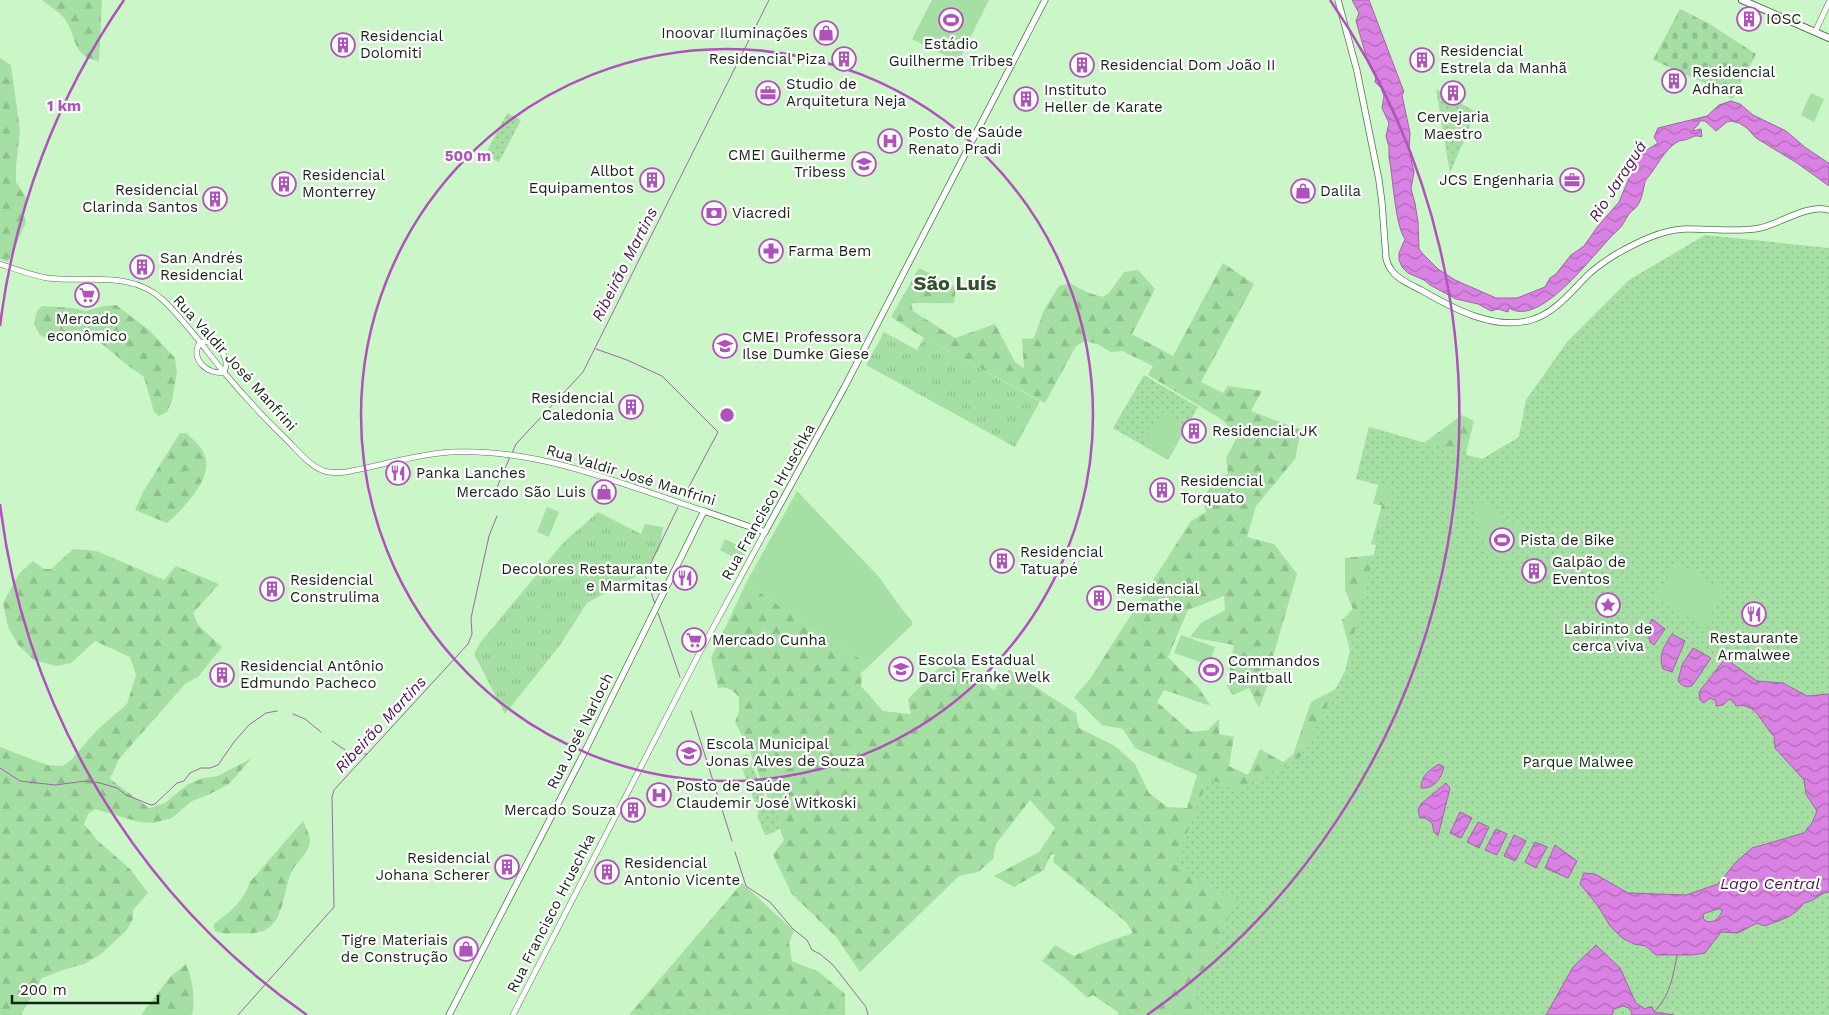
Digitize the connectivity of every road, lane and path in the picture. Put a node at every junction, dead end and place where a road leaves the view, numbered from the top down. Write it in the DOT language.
graph roads {
  1 [pos="1045,0"];
  2 [pos="1338,0"];
  3 [pos="1742,0"];
  4 [pos="1829,2"];
  5 [pos="1815,32"];
  6 [pos="1829,38"];
  7 [pos="1829,210"];
  8 [pos="0,264"];
  9 [pos="200,343"];
  10 [pos="224,372"];
  11 [pos="704,510"];
  12 [pos="765,532"];
  13 [pos="449,1015"];
  14 [pos="513,1015"];
  1 -- 12 [label="main road, Rua Francisco Hruschka"];
  2 -- 7 [label="main road"];
  3 -- 5 [label="main road"];
  4 -- 5 [label="street"];
  5 -- 6 [label="main road"];
  8 -- 9 [label="street, Rua Valdir José Manfrini"];
  9 -- 10 [label="street, Rua Valdir José Manfrini"];
  9 -- 10 [label="street"];
  9 -- 10 [label="street"];
  10 -- 11 [label="street, Rua Valdir José Manfrini"];
  11 -- 12 [label="main road, Rua Valdir José Manfrini"];
  11 -- 13 [label="main road, Rua José Narloch"];
  12 -- 14 [label="street, Rua Francisco Hruschka"];
}
